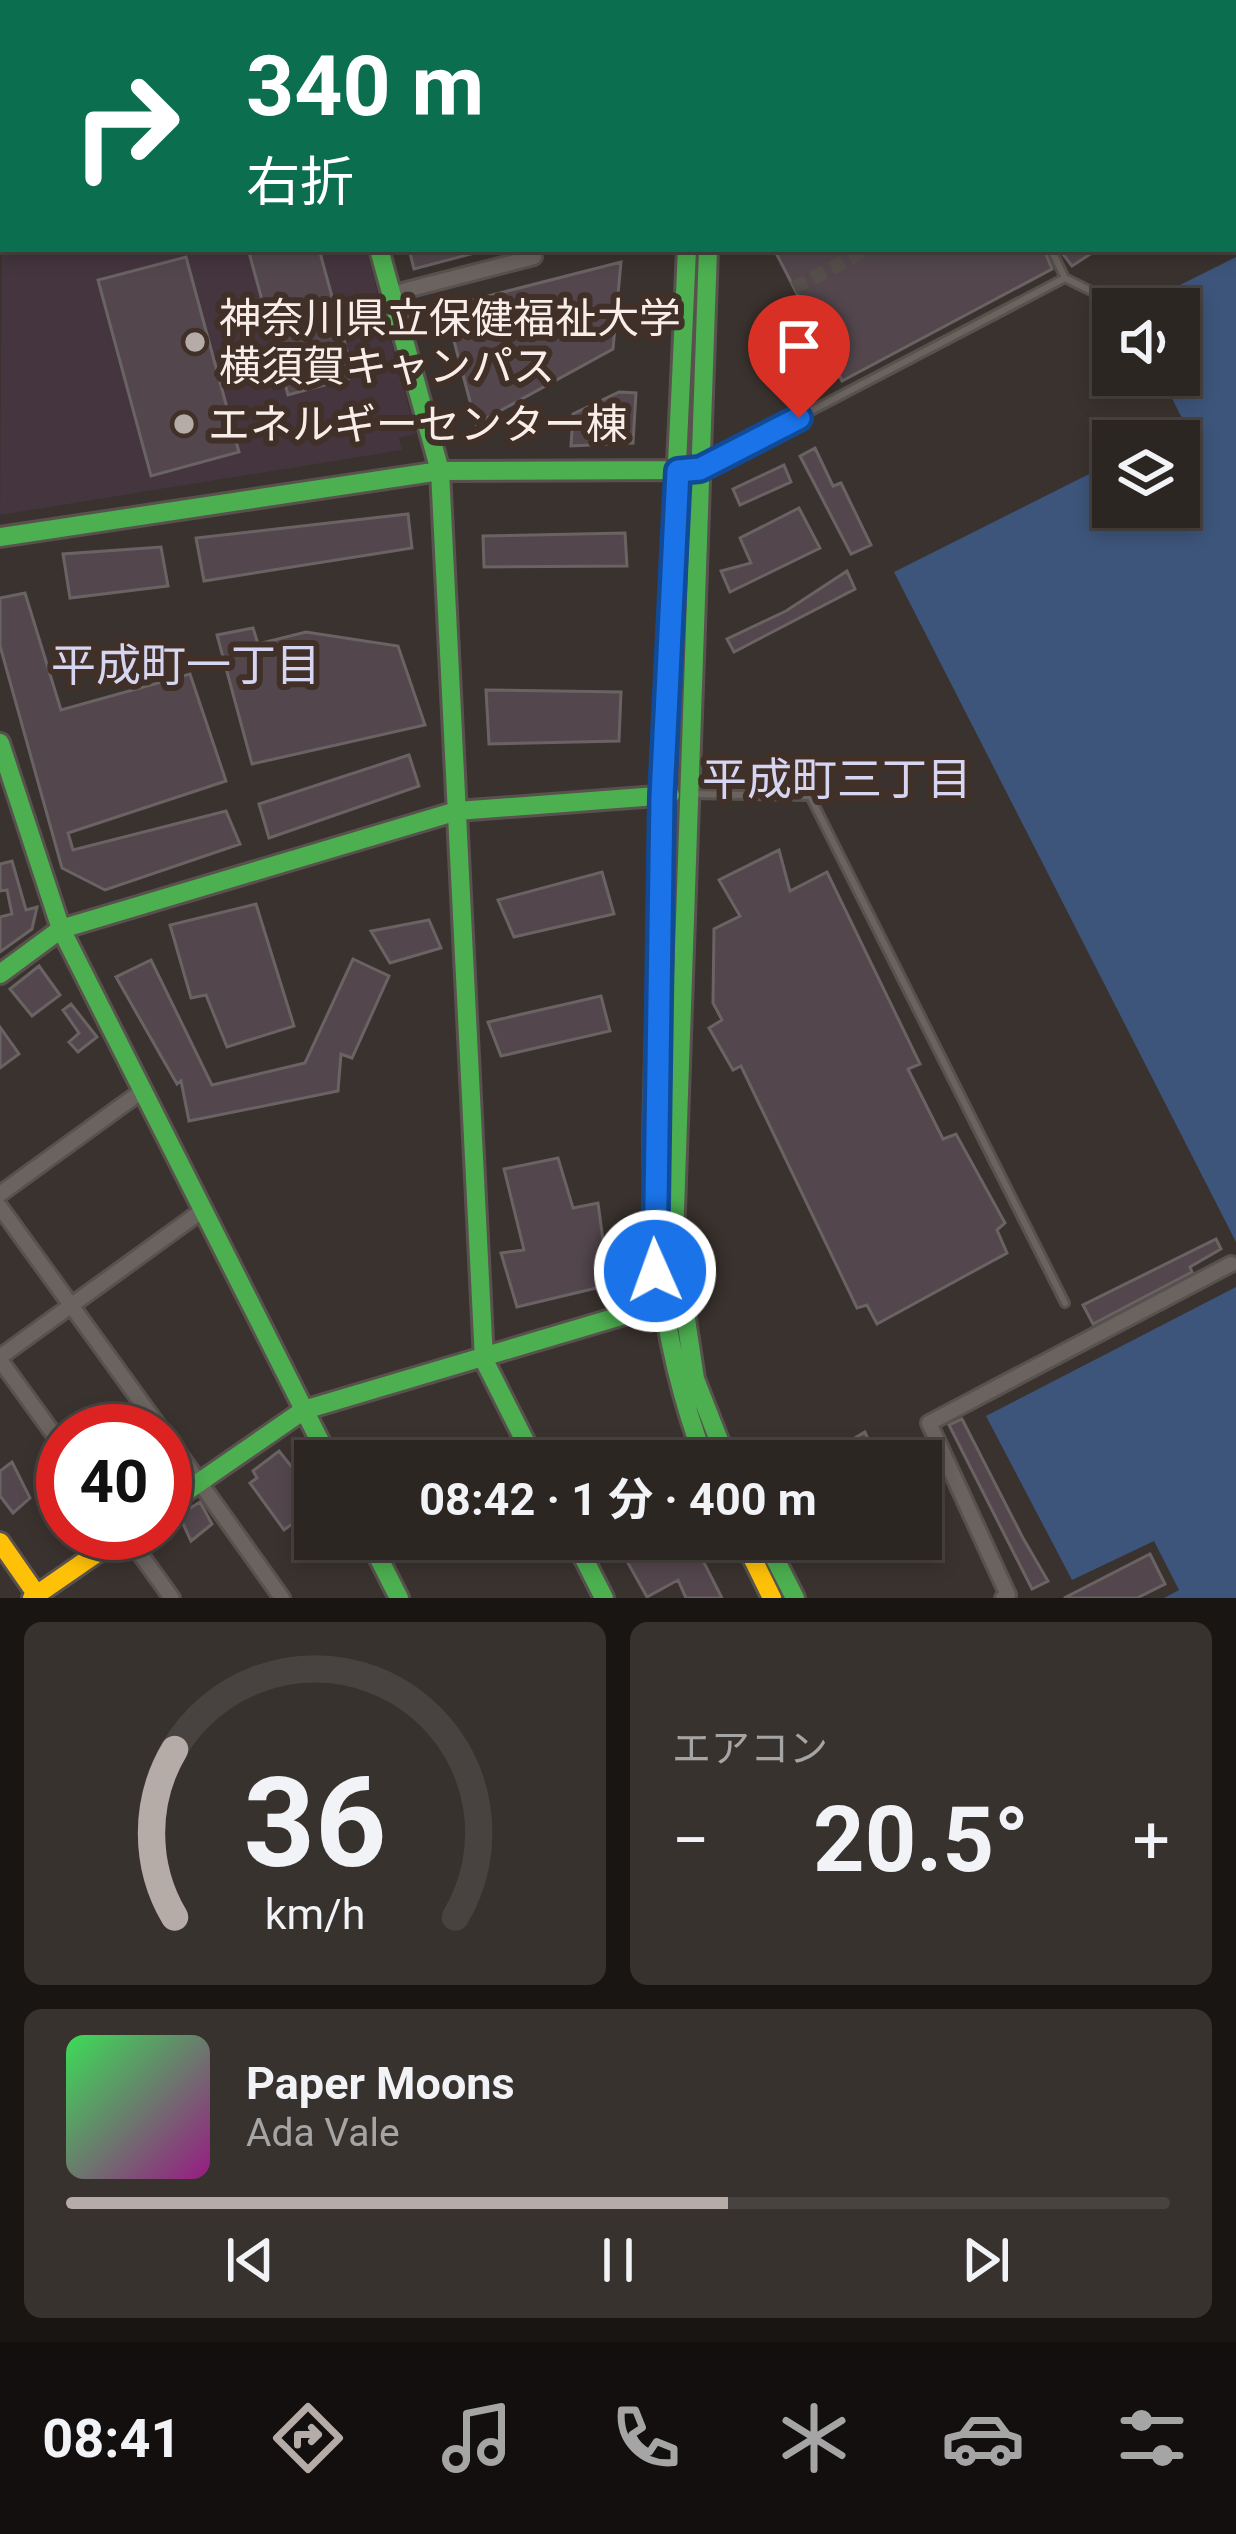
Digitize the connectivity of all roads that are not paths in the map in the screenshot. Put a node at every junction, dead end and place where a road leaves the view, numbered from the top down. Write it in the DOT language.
graph roads {
  1 [pos="380,252"];
  2 [pos="533,252"];
  3 [pos="687,252"];
  4 [pos="708,252"];
  5 [pos="1052,252"];
  6 [pos="1065,278"];
  7 [pos="1092,292"];
  8 [pos="391,294"];
  9 [pos="700,469"];
  10 [pos="440,471"];
  11 [pos="678,471"];
  12 [pos="0,537"];
  13 [pos="0,743"];
  14 [pos="687,794"];
  15 [pos="662,796"];
  16 [pos="457,811"];
  17 [pos="61,929"];
  18 [pos="0,974"];
  19 [pos="142,1091"];
  20 [pos="0,1194"];
  21 [pos="0,1207"];
  22 [pos="202,1210"];
  23 [pos="1231,1264"];
  24 [pos="1065,1303"];
  25 [pos="658,1305"];
  26 [pos="71,1306"];
  27 [pos="0,1359"];
  28 [pos="484,1360"];
  29 [pos="143,1404"];
  30 [pos="36,1409"];
  31 [pos="304,1410"];
  32 [pos="319,1440"];
  33 [pos="524,1440"];
  34 [pos="697,1440"];
  35 [pos="719,1440"];
  36 [pos="192,1471"];
  37 [pos="200,1482"];
  38 [pos="192,1487"];
  39 [pos="0,1543"];
  40 [pos="86,1560"];
  41 [pos="145,1560"];
  42 [pos="380,1560"];
  43 [pos="585,1560"];
  44 [pos="753,1560"];
  45 [pos="776,1560"];
  46 [pos="0,1570"];
  47 [pos="32,1597"];
  48 [pos="1007,1597"];
  49 [pos="172,1598"];
  50 [pos="282,1598"];
  51 [pos="399,1598"];
  52 [pos="604,1598"];
  53 [pos="772,1598"];
  54 [pos="795,1598"];
  1 -- 8 [label="main road"];
  2 -- 8 [label="street"];
  3 -- 11 [label="main road"];
  4 -- 9 [label="main road"];
  5 -- 6 [label="lane"];
  6 -- 7 [label="lane"];
  6 -- 9 [label="lane"];
  8 -- 10 [label="main road"];
  9 -- 11 [label="main road"];
  9 -- 14 [label="main road"];
  10 -- 11 [label="main road"];
  10 -- 12 [label="main road"];
  10 -- 16 [label="main road"];
  11 -- 15 [label="main road"];
  13 -- 17 [label="main road"];
  14 -- 15 [label="main road"];
  14 -- 24 [label="lane"];
  14 -- 35 [label="main road"];
  15 -- 16 [label="main road"];
  15 -- 25 [label="main road"];
  16 -- 17 [label="main road"];
  16 -- 28 [label="main road"];
  17 -- 18 [label="main road"];
  17 -- 19 [label="main road"];
  19 -- 20 [label="street"];
  19 -- 22 [label="main road"];
  21 -- 26 [label="street"];
  22 -- 26 [label="street"];
  22 -- 31 [label="main road"];
  23 -- 48 [label="street"];
  25 -- 28 [label="main road"];
  25 -- 34 [label="main road"];
  26 -- 27 [label="street"];
  26 -- 29 [label="street"];
  27 -- 30 [label="street"];
  28 -- 31 [label="main road"];
  28 -- 33 [label="main road"];
  31 -- 32 [label="main road"];
  31 -- 37 [label="main road"];
  36 -- 37 [label="street"];
  37 -- 38 [label="main road"];
  37 -- 50 [label="street"];
  39 -- 47 [label="main road"];
  40 -- 47 [label="main road"];
  41 -- 49 [label="street"];
  42 -- 51 [label="main road"];
  43 -- 52 [label="main road"];
  44 -- 53 [label="main road"];
  45 -- 54 [label="main road"];
  46 -- 47 [label="main road"];
}
